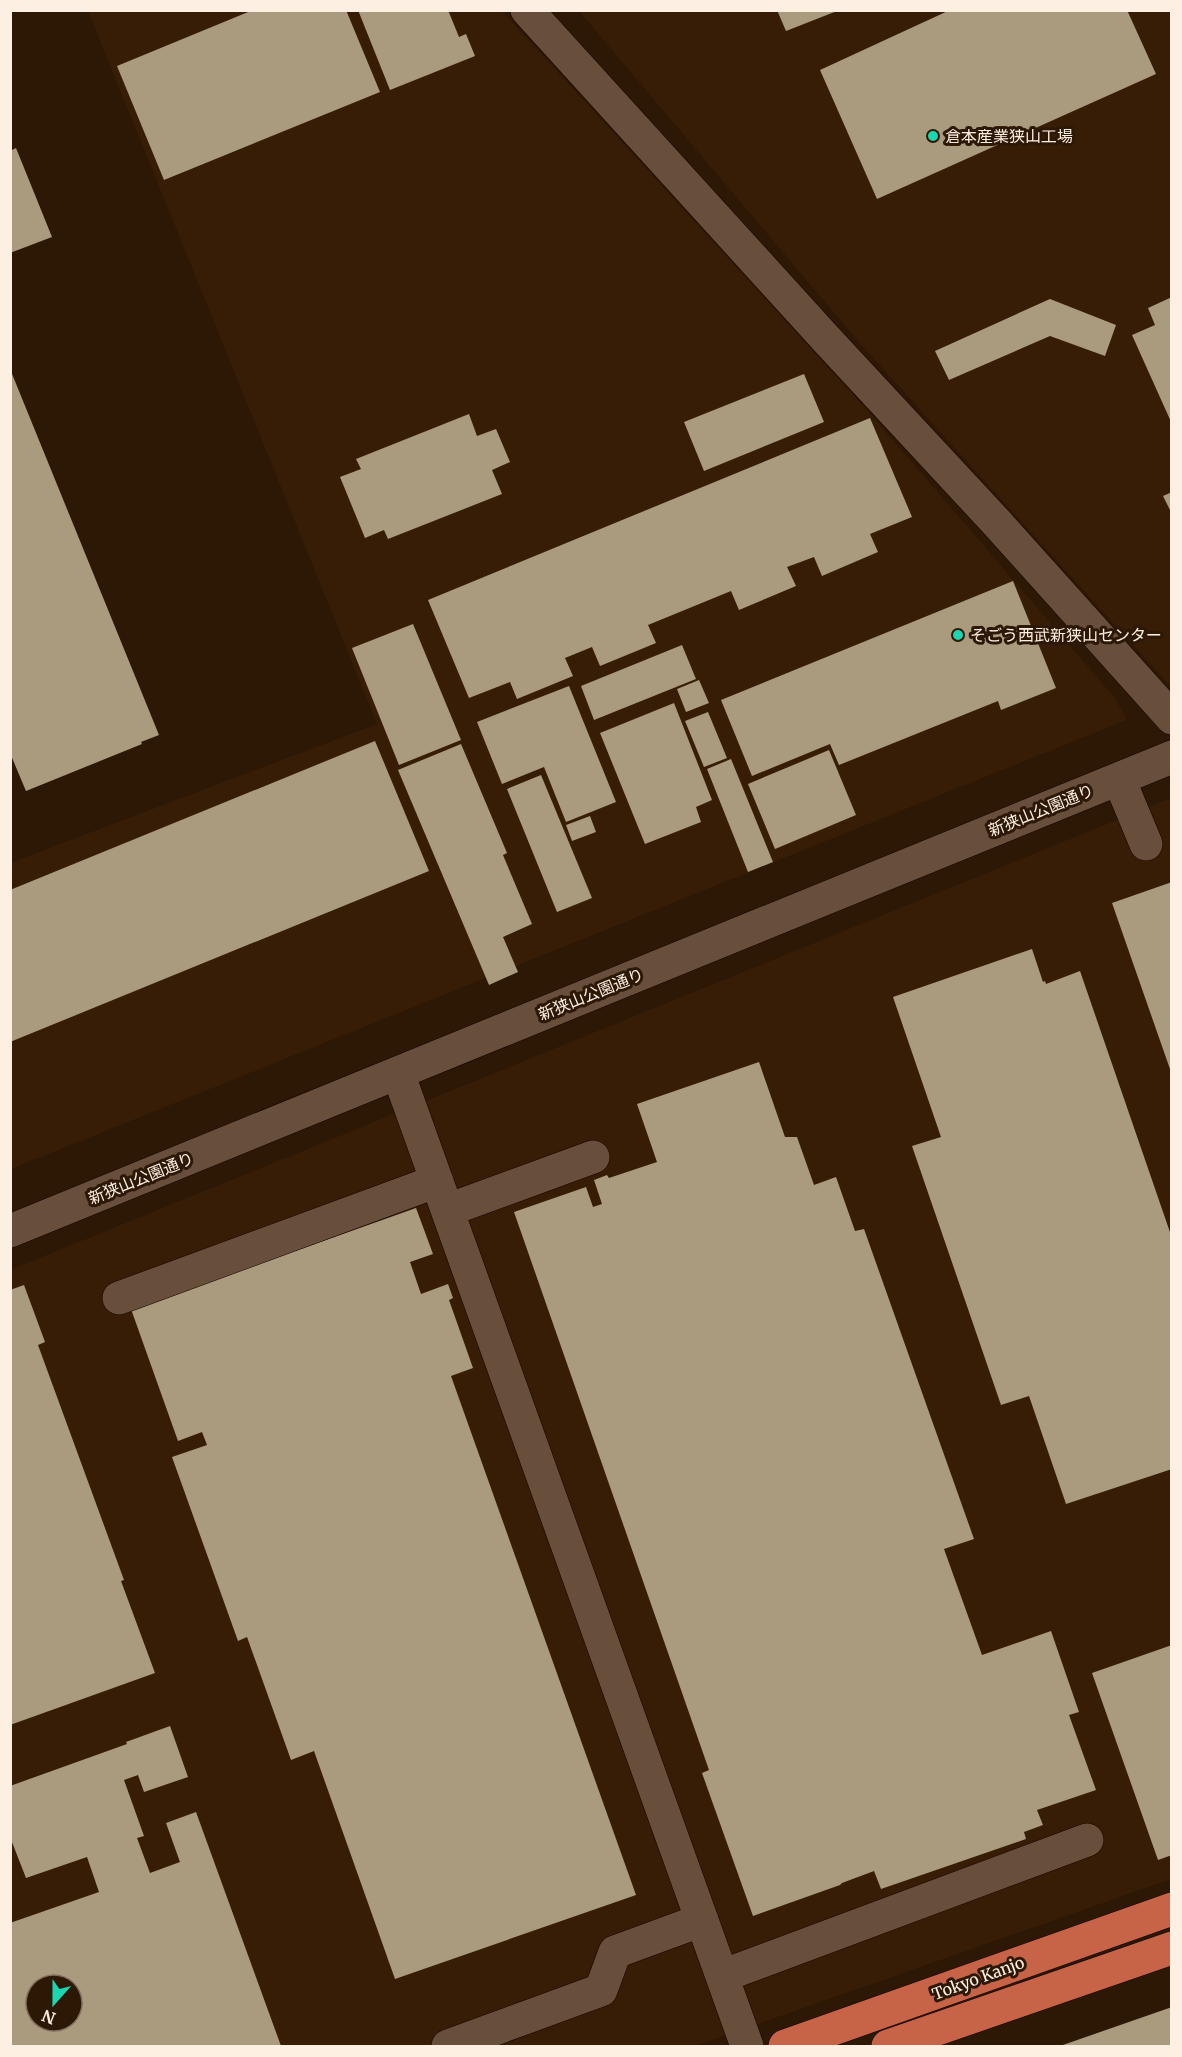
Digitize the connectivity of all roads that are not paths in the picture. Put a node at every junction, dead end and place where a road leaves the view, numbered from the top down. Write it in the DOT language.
graph roads {
  1 [pos="527,10"];
  2 [pos="1172,718"];
  3 [pos="1172,757"];
  4 [pos="1119,778"];
  5 [pos="1146,844"];
  6 [pos="398,1073"];
  7 [pos="592,1157"];
  8 [pos="442,1196"];
  9 [pos="10,1231"];
  10 [pos="119,1298"];
  11 [pos="1086,1840"];
  12 [pos="1172,1909"];
  13 [pos="702,1920"];
  14 [pos="1172,1948"];
  15 [pos="722,1976"];
  16 [pos="448,2046"];
  17 [pos="747,2046"];
  18 [pos="784,2046"];
  19 [pos="888,2046"];
  1 -- 2 [label="street"];
  3 -- 4 [label="street, 新狭山公園通り"];
  4 -- 5 [label="street"];
  4 -- 6 [label="street, 新狭山公園通り"];
  6 -- 8 [label="street"];
  6 -- 9 [label="street, 新狭山公園通り"];
  7 -- 8 [label="street"];
  8 -- 10 [label="street"];
  8 -- 13 [label="street"];
  11 -- 15 [label="street"];
  12 -- 18 [label="highway, Tokyo Kanjo"];
  13 -- 15 [label="street"];
  13 -- 16 [label="street"];
  14 -- 19 [label="highway"];
  15 -- 17 [label="street"];
}
